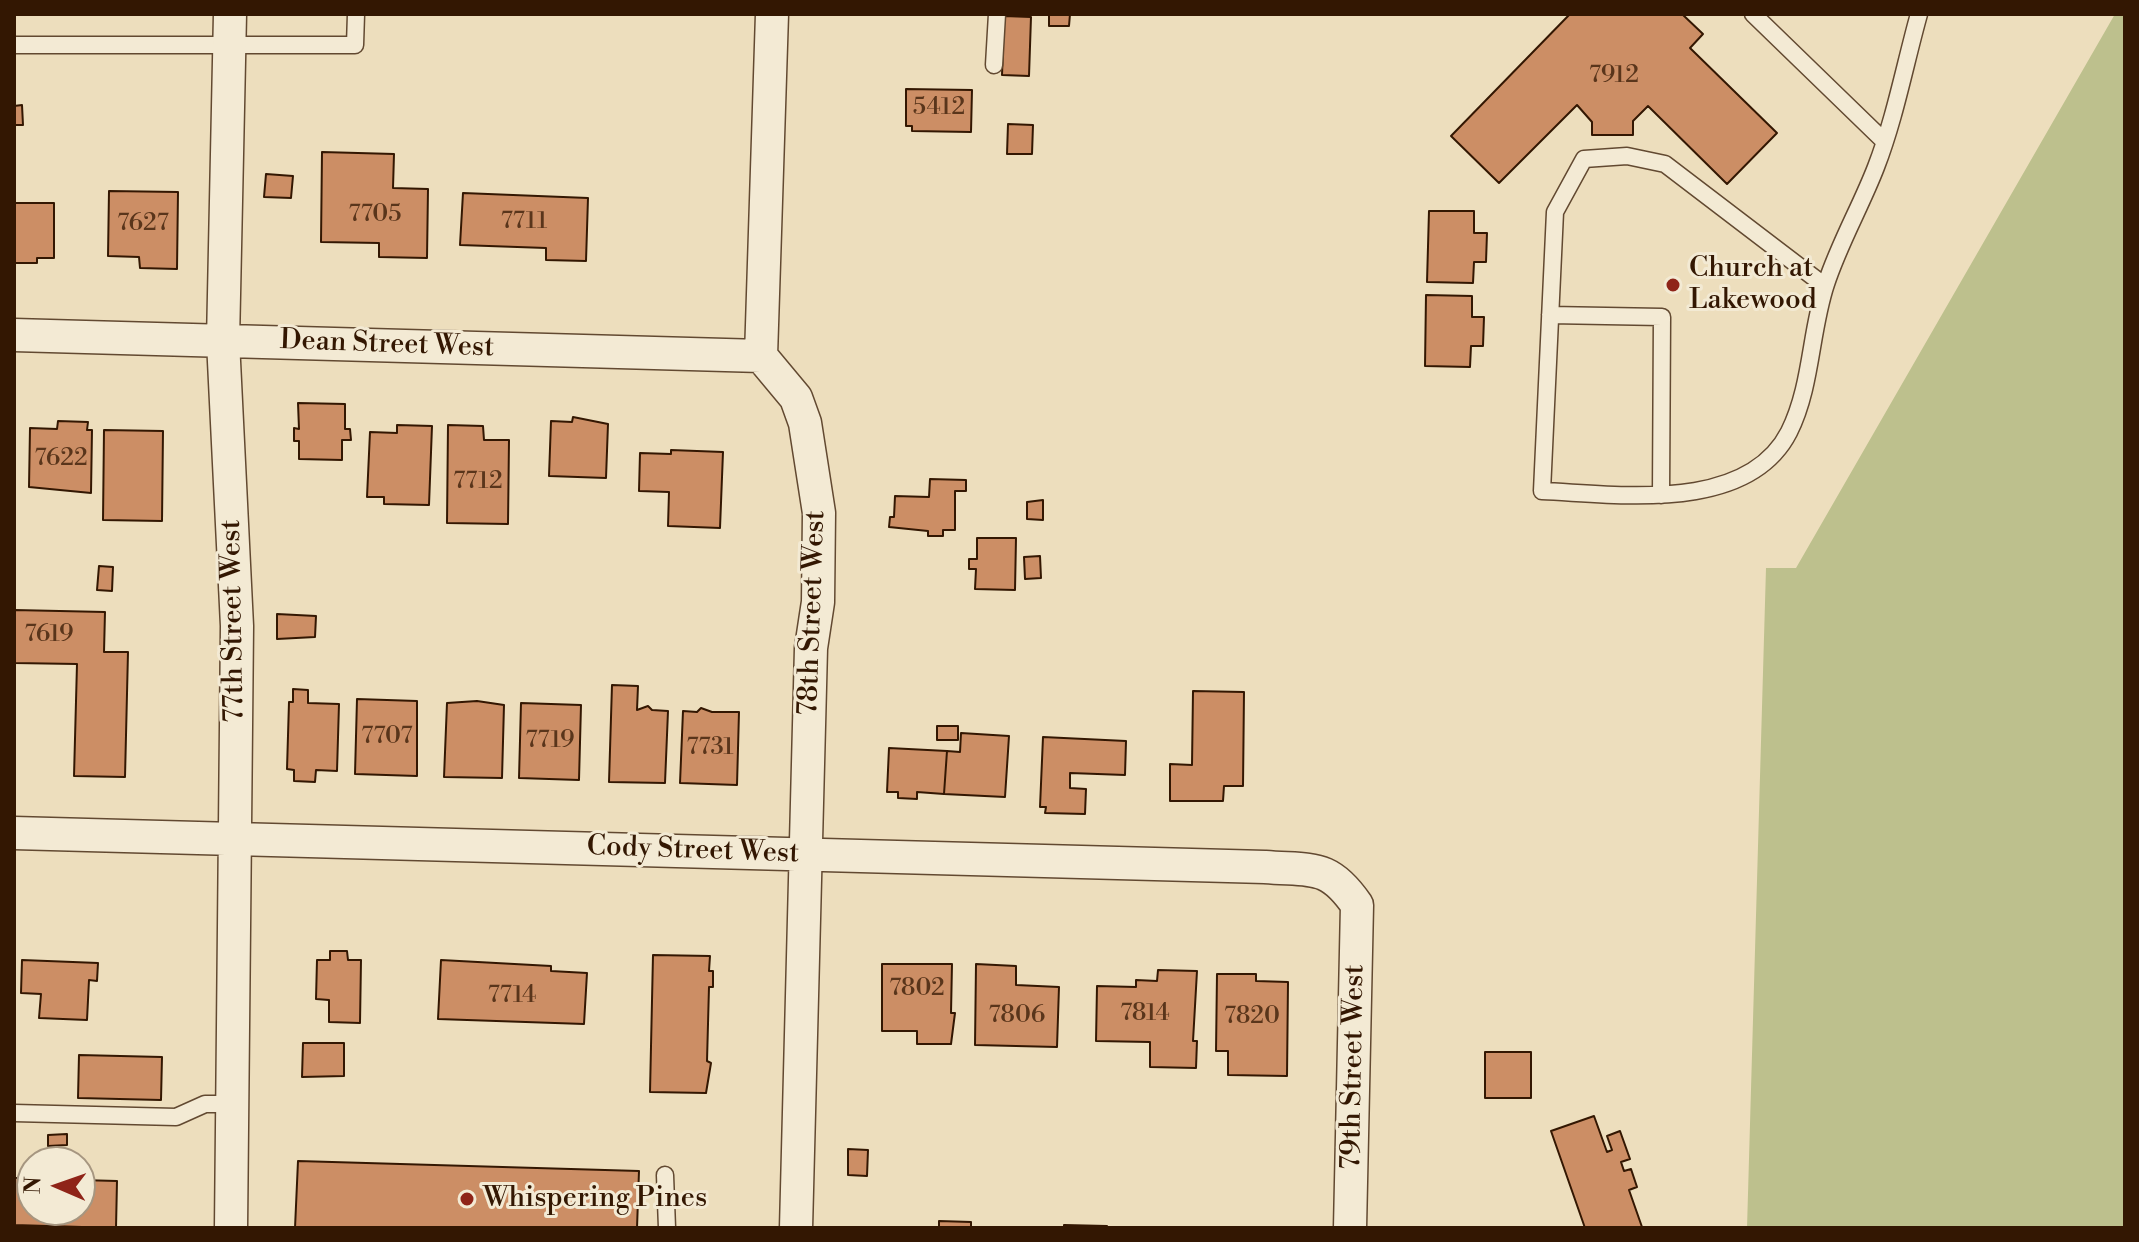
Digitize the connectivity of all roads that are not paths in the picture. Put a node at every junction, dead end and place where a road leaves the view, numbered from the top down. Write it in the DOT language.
graph roads {
  1 [pos="356,14"];
  2 [pos="772,14"];
  3 [pos="997,14"];
  4 [pos="1753,14"];
  5 [pos="1919,14"];
  6 [pos="229,30"];
  7 [pos="14,45"];
  8 [pos="994,65"];
  9 [pos="1884,141"];
  10 [pos="1825,286"];
  11 [pos="1550,315"];
  12 [pos="14,335"];
  13 [pos="223,341"];
  14 [pos="761,356"];
  15 [pos="1661,495"];
  16 [pos="14,833"];
  17 [pos="237,838"];
  18 [pos="806,854"];
  19 [pos="1357,905"];
  20 [pos="234,1104"];
  21 [pos="14,1113"];
  22 [pos="665,1175"];
  23 [pos="231,1228"];
  24 [pos="667,1228"];
  25 [pos="796,1228"];
  26 [pos="1350,1228"];
  1 -- 6 [label="lane"];
  2 -- 14 [label="street"];
  3 -- 8 [label="lane"];
  4 -- 9 [label="lane"];
  5 -- 9 [label="lane"];
  6 -- 7 [label="lane"];
  6 -- 13 [label="street, 77th Street West"];
  9 -- 10 [label="lane"];
  10 -- 11 [label="lane"];
  10 -- 15 [label="lane"];
  11 -- 15 [label="lane"];
  11 -- 15 [label="lane"];
  12 -- 13 [label="street, Dean Street West"];
  13 -- 14 [label="street, Dean Street West"];
  13 -- 17 [label="street, 77th Street West"];
  14 -- 18 [label="street, 78th Street West"];
  16 -- 17 [label="street, Cody Street West"];
  17 -- 18 [label="street, Cody Street West"];
  17 -- 20 [label="street, 77th Street West"];
  18 -- 19 [label="street, Cody Street West"];
  18 -- 25 [label="street, 78th Street West"];
  19 -- 26 [label="street, 79th Street West"];
  20 -- 21 [label="lane"];
  20 -- 23 [label="street, 77th Street West"];
  22 -- 24 [label="lane"];
}
